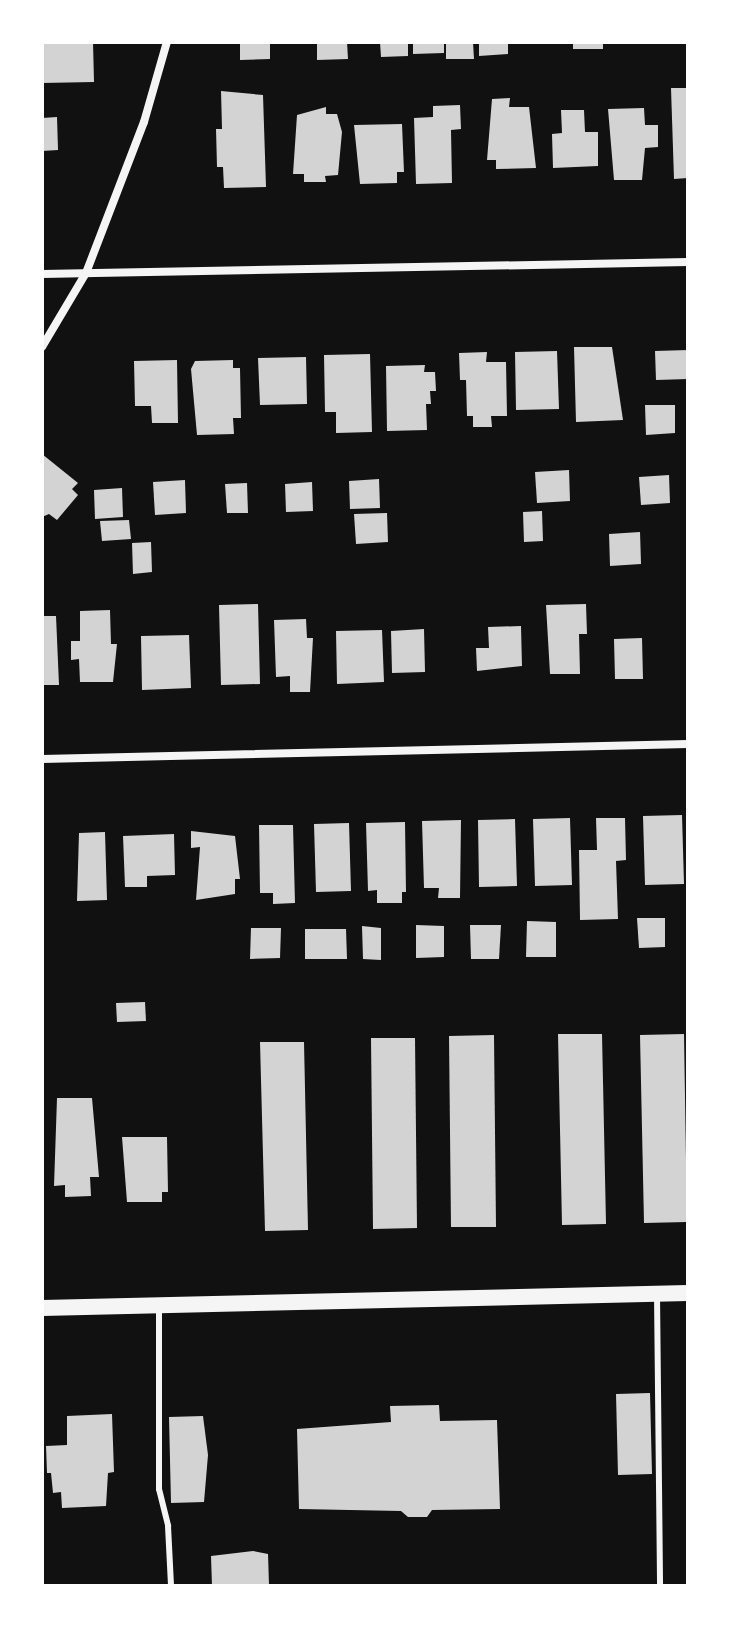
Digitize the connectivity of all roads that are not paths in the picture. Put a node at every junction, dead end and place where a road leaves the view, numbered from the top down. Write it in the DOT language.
graph roads {
  1 [pos="167,42"];
  2 [pos="688,262"];
  3 [pos="86,273"];
  4 [pos="42,274"];
  5 [pos="42,347"];
  6 [pos="688,744"];
  7 [pos="42,759"];
  8 [pos="688,1293"];
  9 [pos="657,1294"];
  10 [pos="159,1305"];
  11 [pos="42,1308"];
  12 [pos="171,1586"];
  13 [pos="660,1586"];
  1 -- 3 [label="street"];
  2 -- 3 [label="street"];
  3 -- 4 [label="street"];
  3 -- 5 [label="street"];
  6 -- 7 [label="street"];
  8 -- 9 [label="main road"];
  9 -- 10 [label="main road"];
  9 -- 13 [label="lane"];
  10 -- 11 [label="main road"];
  10 -- 12 [label="lane"];
}
